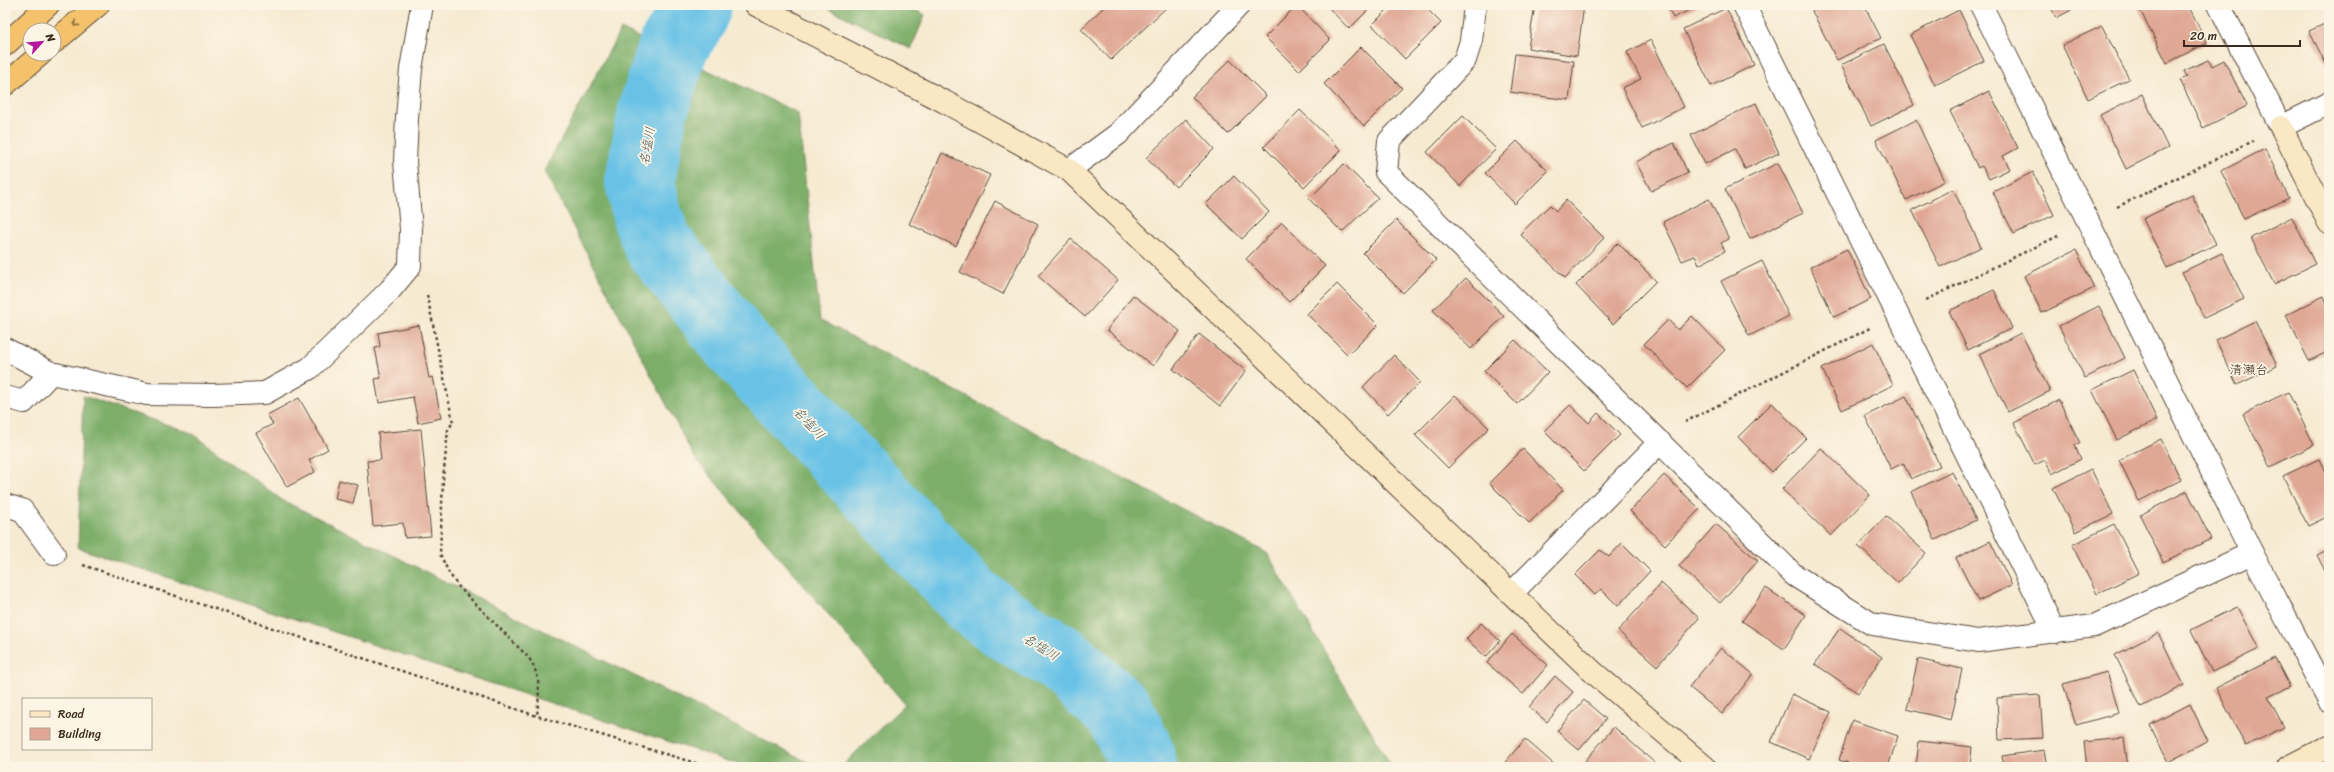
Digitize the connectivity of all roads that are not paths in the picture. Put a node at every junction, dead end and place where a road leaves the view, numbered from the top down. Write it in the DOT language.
graph roads {
  1 [pos="48,5"];
  2 [pos="98,5"];
  3 [pos="422,5"];
  4 [pos="756,5"];
  5 [pos="1239,5"];
  6 [pos="1475,5"];
  7 [pos="1744,5"];
  8 [pos="1981,5"];
  9 [pos="2219,5"];
  10 [pos="62,35"];
  11 [pos="5,45"];
  12 [pos="32,62"];
  13 [pos="5,85"];
  14 [pos="2329,102"];
  15 [pos="2281,128"];
  16 [pos="1069,170"];
  17 [pos="2329,224"];
  18 [pos="5,349"];
  19 [pos="51,373"];
  20 [pos="5,397"];
  21 [pos="1660,442"];
  22 [pos="5,505"];
  23 [pos="2252,553"];
  24 [pos="54,554"];
  25 [pos="1512,593"];
  26 [pos="2055,632"];
  27 [pos="2329,701"];
  28 [pos="2329,746"];
  29 [pos="1704,767"];
  30 [pos="2288,767"];
  1 -- 11 [label="highway"];
  2 -- 10 [label="highway, one-way"];
  3 -- 19 [label="street"];
  4 -- 16 [label="street"];
  5 -- 16 [label="street"];
  6 -- 21 [label="street"];
  7 -- 26 [label="street"];
  8 -- 23 [label="street"];
  9 -- 15 [label="street"];
  12 -- 13 [label="highway"];
  14 -- 15 [label="street"];
  15 -- 17 [label="street"];
  16 -- 25 [label="street"];
  18 -- 19 [label="street"];
  19 -- 20 [label="street"];
  21 -- 25 [label="street"];
  21 -- 26 [label="street"];
  22 -- 24 [label="street"];
  23 -- 26 [label="street"];
  23 -- 27 [label="street"];
  25 -- 29 [label="street"];
  28 -- 30 [label="street"];
}
